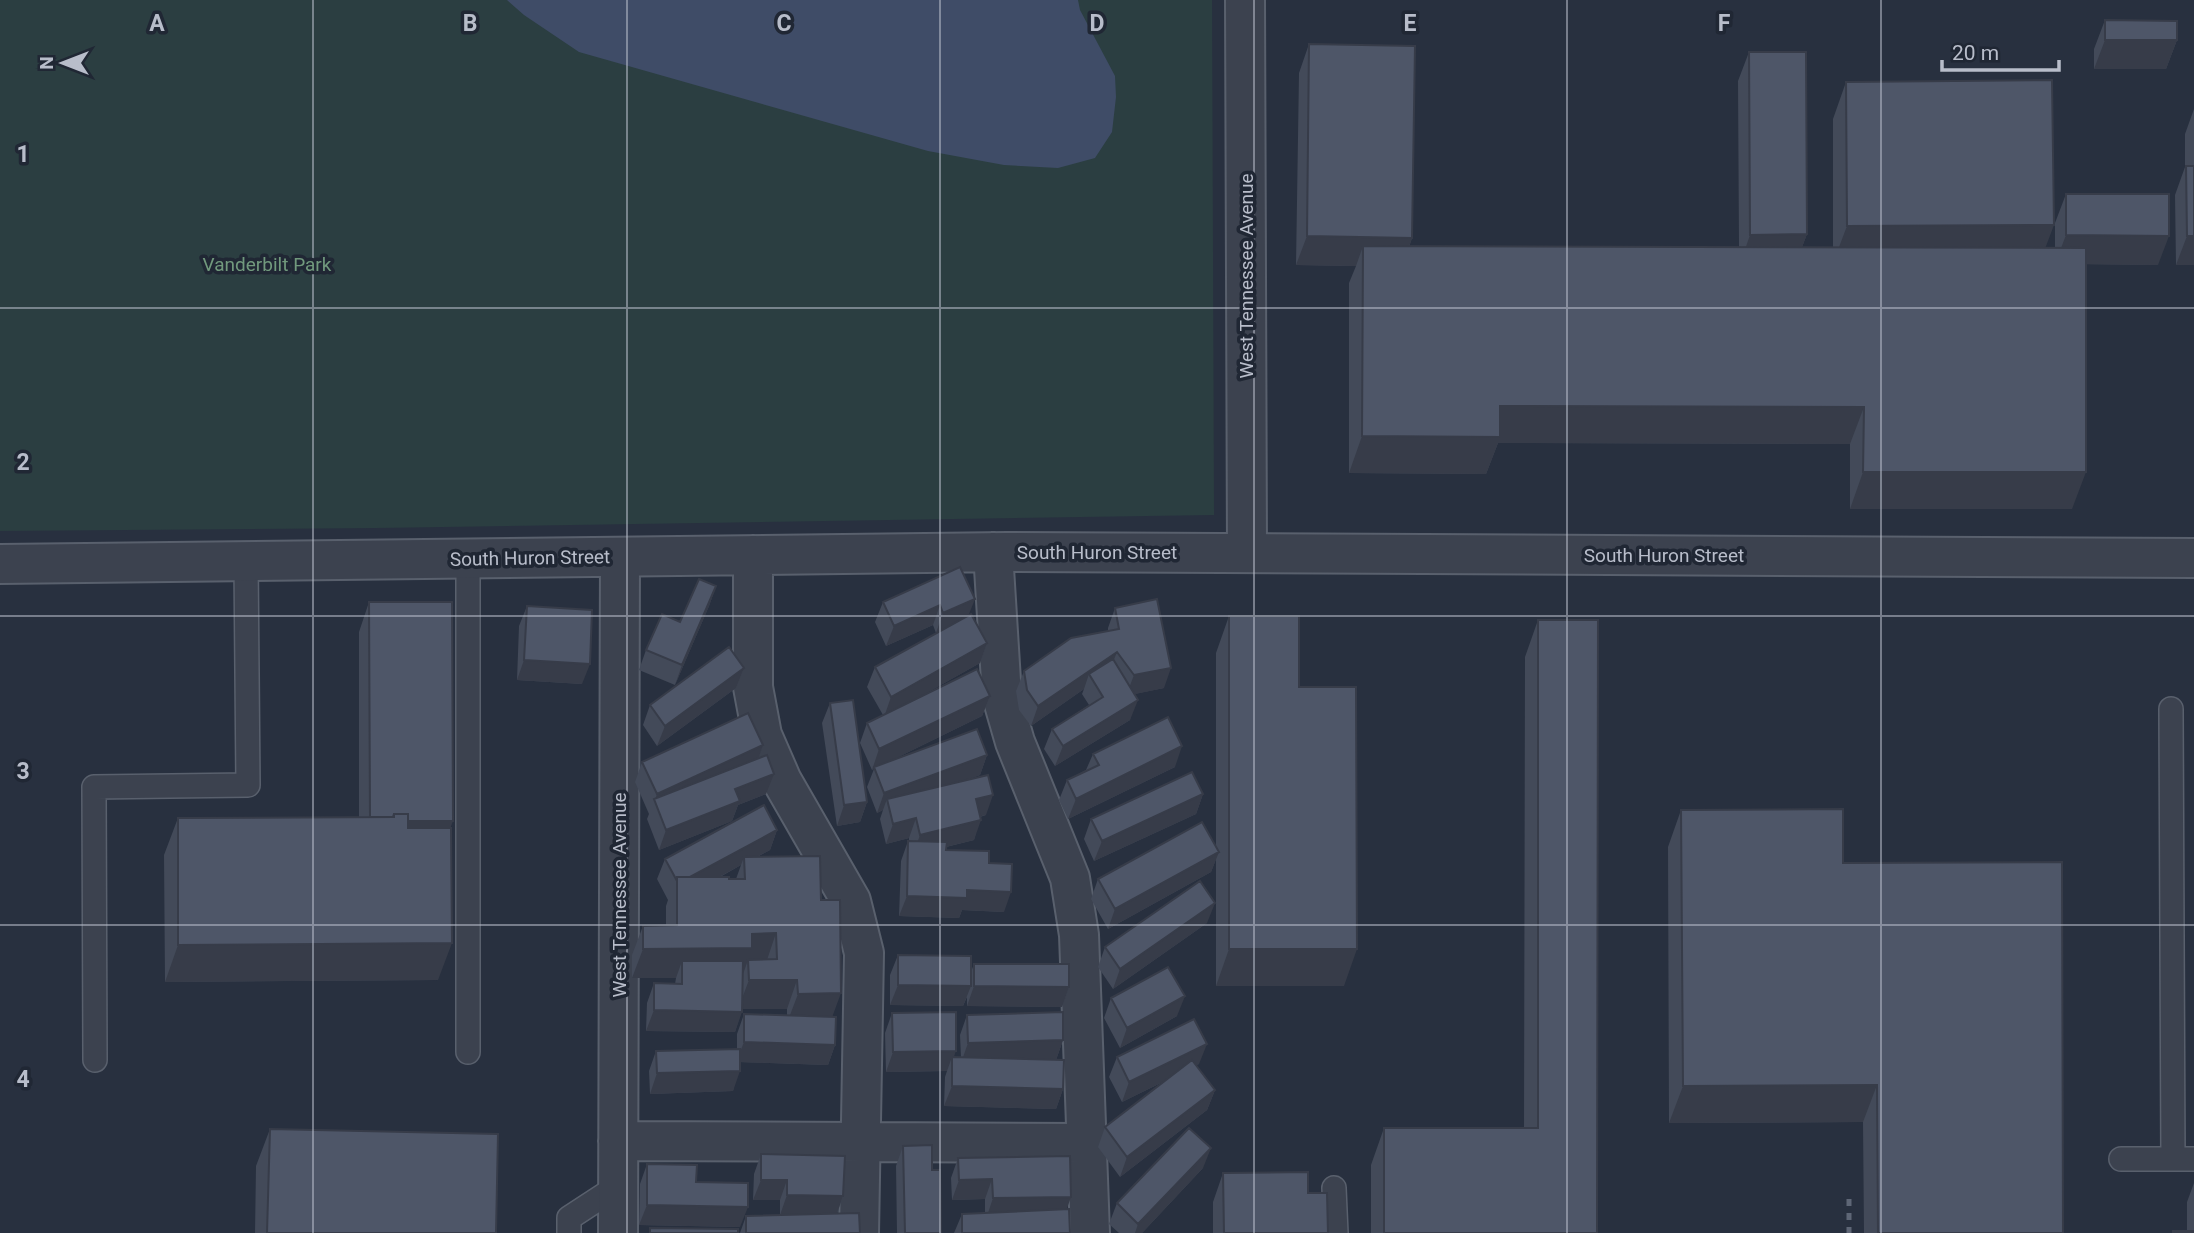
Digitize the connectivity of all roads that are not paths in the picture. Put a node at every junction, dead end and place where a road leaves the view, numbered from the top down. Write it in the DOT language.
graph roads {
  1 [pos="1245,0"];
  2 [pos="993,552"];
  3 [pos="1247,552"];
  4 [pos="753,555"];
  5 [pos="620,557"];
  6 [pos="468,558"];
  7 [pos="2194,558"];
  8 [pos="246,561"];
  9 [pos="0,564"];
  10 [pos="2171,709"];
  11 [pos="468,1052"];
  12 [pos="94,1060"];
  13 [pos="618,1141"];
  14 [pos="861,1142"];
  15 [pos="1087,1143"];
  16 [pos="2183,1158"];
  17 [pos="2121,1159"];
  18 [pos="618,1186"];
  19 [pos="1334,1188"];
  20 [pos="569,1233"];
  21 [pos="618,1233"];
  22 [pos="859,1233"];
  23 [pos="1090,1233"];
  24 [pos="1336,1233"];
  1 -- 3 [label="street, West Tennessee Avenue"];
  2 -- 3 [label="street, South Huron Street"];
  2 -- 4 [label="street, South Huron Street"];
  2 -- 15 [label="street"];
  3 -- 7 [label="street, South Huron Street"];
  4 -- 5 [label="street, South Huron Street"];
  4 -- 14 [label="street"];
  5 -- 6 [label="street, South Huron Street"];
  5 -- 13 [label="street, West Tennessee Avenue"];
  6 -- 8 [label="street, South Huron Street"];
  6 -- 11 [label="lane"];
  8 -- 9 [label="street, South Huron Street"];
  8 -- 12 [label="lane"];
  10 -- 16 [label="lane"];
  13 -- 14 [label="street"];
  13 -- 18 [label="street, West Tennessee Avenue"];
  14 -- 15 [label="street"];
  14 -- 22 [label="street"];
  15 -- 23 [label="street"];
  16 -- 17 [label="lane"];
  18 -- 20 [label="lane"];
  18 -- 21 [label="street, West Tennessee Avenue"];
  19 -- 24 [label="lane"];
}
